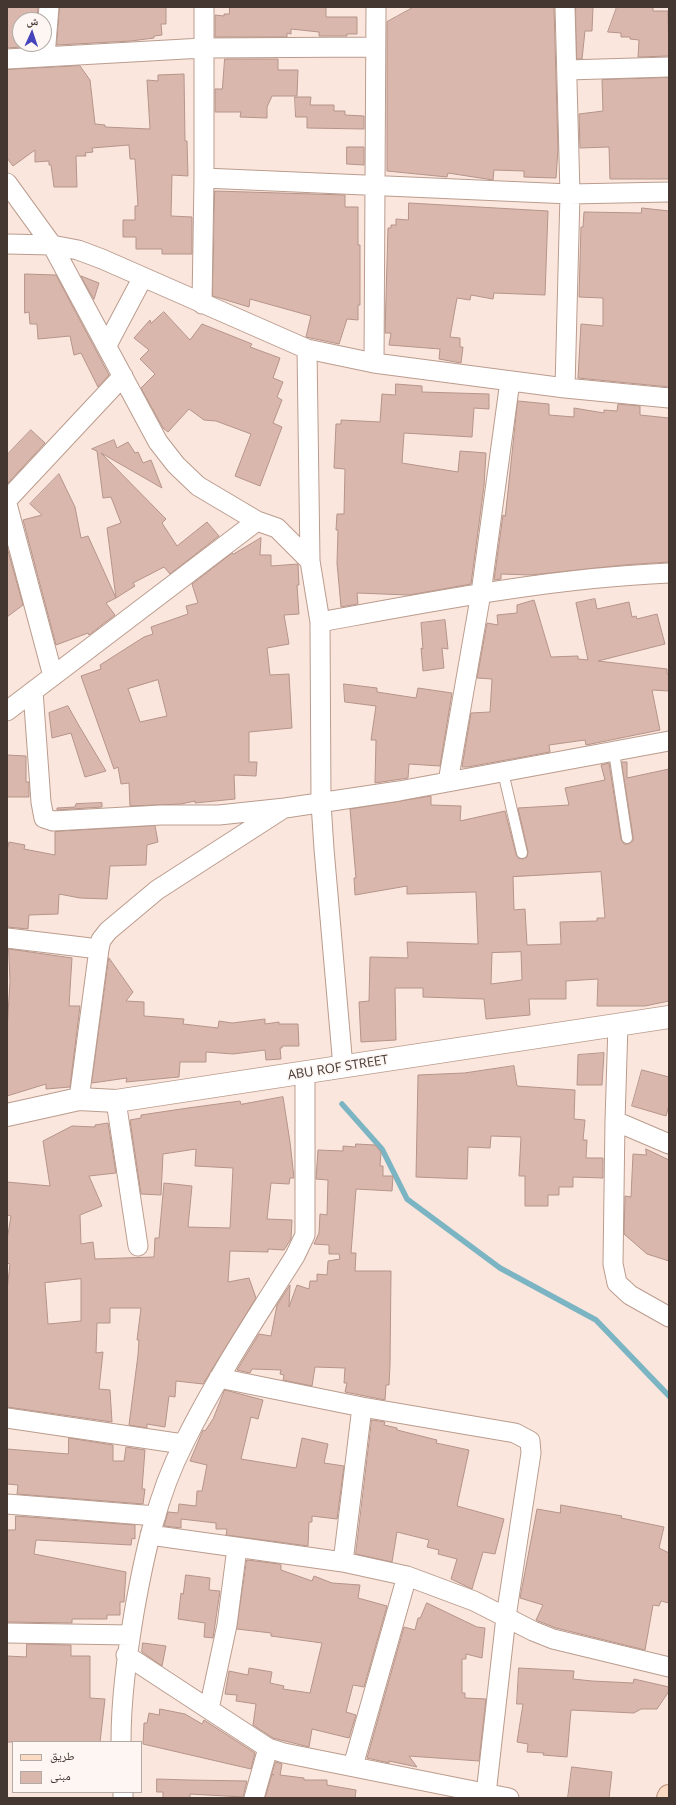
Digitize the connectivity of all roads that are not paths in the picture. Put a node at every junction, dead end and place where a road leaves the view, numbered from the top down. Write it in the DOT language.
graph roads {
  1 [pos="49,7"];
  2 [pos="204,7"];
  3 [pos="565,7"];
  4 [pos="380,9"];
  5 [pos="375,47"];
  6 [pos="203,48"];
  7 [pos="45,56"];
  8 [pos="7,59"];
  9 [pos="669,67"];
  10 [pos="567,70"];
  11 [pos="204,178"];
  12 [pos="7,183"];
  13 [pos="375,184"];
  14 [pos="669,192"];
  15 [pos="570,194"];
  16 [pos="7,244"];
  17 [pos="52,245"];
  18 [pos="143,277"];
  19 [pos="202,304"];
  20 [pos="107,345"];
  21 [pos="307,349"];
  22 [pos="374,364"];
  23 [pos="123,376"];
  24 [pos="510,381"];
  25 [pos="565,388"];
  26 [pos="669,398"];
  27 [pos="7,500"];
  28 [pos="7,504"];
  29 [pos="257,521"];
  30 [pos="310,561"];
  31 [pos="669,573"];
  32 [pos="481,593"];
  33 [pos="320,622"];
  34 [pos="53,676"];
  35 [pos="33,692"];
  36 [pos="7,711"];
  37 [pos="669,741"];
  38 [pos="614,752"];
  39 [pos="503,772"];
  40 [pos="448,782"];
  41 [pos="321,803"];
  42 [pos="285,808"];
  43 [pos="627,838"];
  44 [pos="522,853"];
  45 [pos="7,938"];
  46 [pos="99,949"];
  47 [pos="669,1017"];
  48 [pos="618,1024"];
  49 [pos="343,1067"];
  50 [pos="305,1073"];
  51 [pos="79,1098"];
  52 [pos="116,1101"];
  53 [pos="7,1115"];
  54 [pos="615,1121"];
  55 [pos="669,1144"];
  56 [pos="138,1246"];
  57 [pos="669,1317"];
  58 [pos="219,1378"];
  59 [pos="362,1406"];
  60 [pos="7,1418"];
  61 [pos="183,1444"];
  62 [pos="7,1504"];
  63 [pos="156,1516"];
  64 [pos="150,1535"];
  65 [pos="236,1548"];
  66 [pos="343,1562"];
  67 [pos="407,1576"];
  68 [pos="506,1617"];
  69 [pos="7,1633"];
  70 [pos="130,1635"];
  71 [pos="126,1655"];
  72 [pos="669,1667"];
  73 [pos="209,1709"];
  74 [pos="121,1741"];
  75 [pos="268,1748"];
  76 [pos="353,1766"];
  77 [pos="486,1794"];
  78 [pos="254,1798"];
  79 [pos="509,1798"];
  1 -- 7 [label="street"];
  2 -- 6 [label="street"];
  3 -- 10 [label="street"];
  4 -- 5 [label="street"];
  5 -- 6 [label="street"];
  5 -- 13 [label="street"];
  6 -- 7 [label="street"];
  6 -- 11 [label="street"];
  7 -- 8 [label="street"];
  9 -- 10 [label="street"];
  10 -- 15 [label="street"];
  11 -- 13 [label="street"];
  11 -- 19 [label="street"];
  12 -- 17 [label="street"];
  13 -- 15 [label="street"];
  13 -- 22 [label="street"];
  14 -- 15 [label="street"];
  15 -- 25 [label="street"];
  16 -- 17 [label="street"];
  17 -- 18 [label="street"];
  17 -- 20 [label="street"];
  18 -- 19 [label="street"];
  18 -- 20 [label="street"];
  19 -- 21 [label="street"];
  20 -- 23 [label="street"];
  21 -- 22 [label="street"];
  21 -- 30 [label="street"];
  22 -- 24 [label="street"];
  23 -- 27 [label="street"];
  23 -- 29 [label="street"];
  24 -- 25 [label="street"];
  24 -- 32 [label="street"];
  25 -- 26 [label="street"];
  28 -- 34 [label="street"];
  29 -- 30 [label="street"];
  29 -- 34 [label="street"];
  30 -- 33 [label="street"];
  31 -- 32 [label="street"];
  32 -- 33 [label="street"];
  32 -- 40 [label="street"];
  33 -- 41 [label="street"];
  34 -- 35 [label="street"];
  35 -- 36 [label="street"];
  35 -- 42 [label="street"];
  37 -- 38 [label="street"];
  38 -- 39 [label="street"];
  38 -- 43 [label="lane"];
  39 -- 40 [label="street"];
  39 -- 44 [label="lane"];
  40 -- 41 [label="street"];
  41 -- 42 [label="street"];
  41 -- 49 [label="street"];
  42 -- 46 [label="street"];
  45 -- 46 [label="street"];
  46 -- 51 [label="street"];
  47 -- 48 [label="street, ABU ROF STREET"];
  48 -- 49 [label="street, ABU ROF STREET"];
  48 -- 54 [label="street"];
  49 -- 50 [label="street, ABU ROF STREET"];
  50 -- 52 [label="street, ABU ROF STREET"];
  50 -- 58 [label="street"];
  51 -- 52 [label="street, ABU ROF STREET"];
  51 -- 53 [label="street, ABU ROF STREET"];
  52 -- 56 [label="street"];
  54 -- 55 [label="street"];
  54 -- 57 [label="street"];
  58 -- 59 [label="street"];
  58 -- 61 [label="street"];
  59 -- 66 [label="street"];
  59 -- 68 [label="street"];
  60 -- 61 [label="street"];
  61 -- 63 [label="street"];
  62 -- 63 [label="street"];
  63 -- 64 [label="street"];
  64 -- 65 [label="street"];
  64 -- 70 [label="street"];
  65 -- 66 [label="street"];
  65 -- 73 [label="street"];
  66 -- 67 [label="street"];
  67 -- 68 [label="street"];
  67 -- 76 [label="street"];
  68 -- 72 [label="street"];
  68 -- 77 [label="street"];
  69 -- 70 [label="street"];
  70 -- 71 [label="street"];
  71 -- 73 [label="street"];
  71 -- 74 [label="street"];
  73 -- 75 [label="street"];
  75 -- 76 [label="street"];
  75 -- 78 [label="street"];
  76 -- 77 [label="street"];
  77 -- 79 [label="street"];
}
